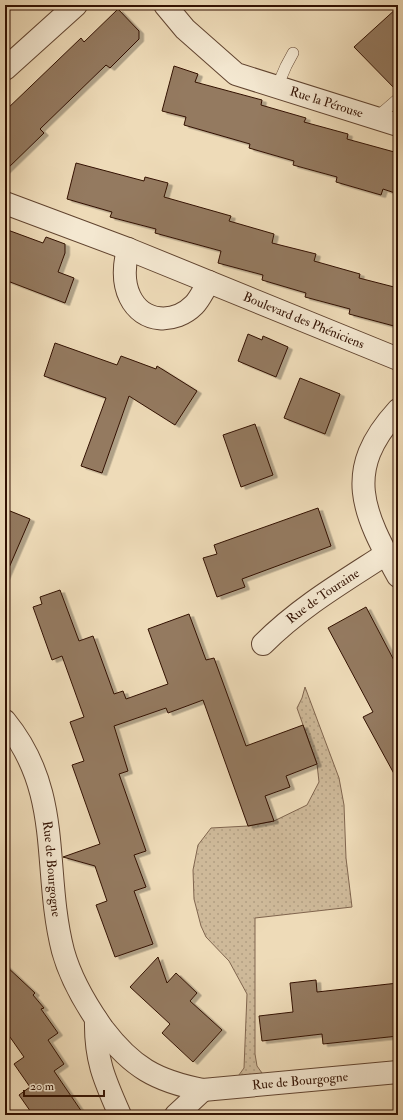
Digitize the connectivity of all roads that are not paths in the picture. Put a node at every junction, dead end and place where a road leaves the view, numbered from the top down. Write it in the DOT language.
graph roads {
  1 [pos="76,5"];
  2 [pos="165,5"];
  3 [pos="293,53"];
  4 [pos="5,69"];
  5 [pos="277,87"];
  6 [pos="398,100"];
  7 [pos="376,118"];
  8 [pos="398,125"];
  9 [pos="5,203"];
  10 [pos="128,249"];
  11 [pos="209,282"];
  12 [pos="398,359"];
  13 [pos="398,410"];
  14 [pos="386,554"];
  15 [pos="398,576"];
  16 [pos="264,644"];
  17 [pos="5,721"];
  18 [pos="96,1019"];
  19 [pos="398,1072"];
  20 [pos="203,1090"];
  21 [pos="120,1115"];
  22 [pos="176,1115"];
  1 -- 4 [label="street"];
  2 -- 5 [label="street, Rue la Pérouse"];
  3 -- 5 [label="lane, Rue la Pérouse"];
  5 -- 7 [label="street, Rue la Pérouse"];
  6 -- 7 [label="lane, Rue la Pérouse"];
  7 -- 8 [label="street, Rue la Pérouse"];
  9 -- 10 [label="street, Boulevard des Phéniciens"];
  10 -- 11 [label="street, Boulevard des Phéniciens"];
  10 -- 11 [label="street"];
  11 -- 12 [label="street, Boulevard des Phéniciens"];
  13 -- 14 [label="street"];
  14 -- 15 [label="street"];
  14 -- 16 [label="street, Rue de Touraine"];
  17 -- 18 [label="street, Rue de Bourgogne"];
  18 -- 20 [label="street, Rue de Bourgogne"];
  18 -- 21 [label="street"];
  19 -- 20 [label="street, Rue de Bourgogne"];
  20 -- 22 [label="street"];
}
